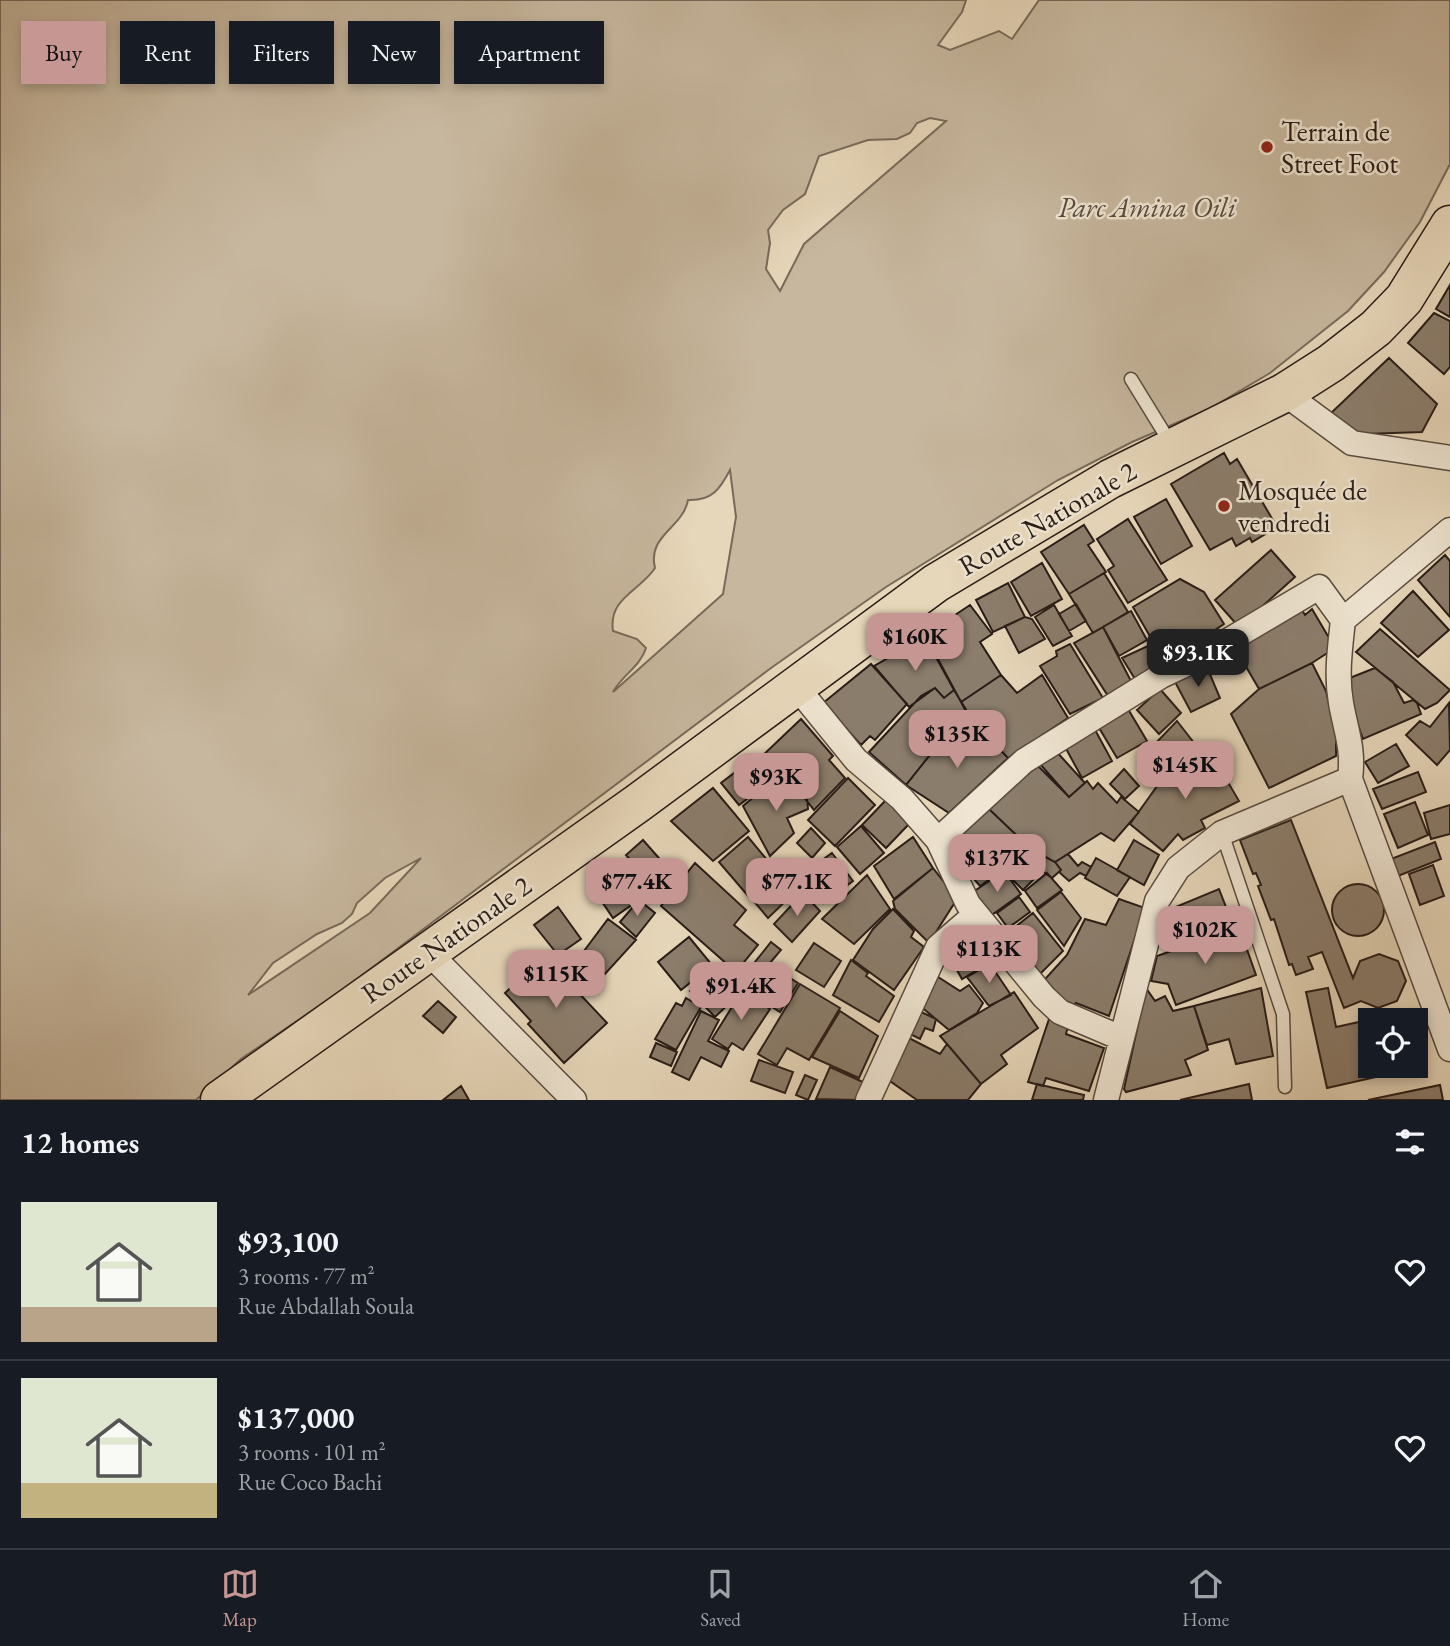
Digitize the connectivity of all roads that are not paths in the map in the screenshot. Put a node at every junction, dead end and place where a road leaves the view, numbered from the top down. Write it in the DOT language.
graph roads {
  1 [pos="1450,225"];
  2 [pos="1131,379"];
  3 [pos="1284,393"];
  4 [pos="1173,447"];
  5 [pos="1450,458"];
  6 [pos="1450,530"];
  7 [pos="1343,620"];
  8 [pos="795,685"];
  9 [pos="1350,779"];
  10 [pos="1222,832"];
  11 [pos="938,841"];
  12 [pos="976,914"];
  13 [pos="428,952"];
  14 [pos="1121,1038"];
  15 [pos="1450,1049"];
  16 [pos="1285,1087"];
  17 [pos="219,1100"];
  18 [pos="574,1100"];
  19 [pos="868,1100"];
  20 [pos="1106,1100"];
  1 -- 3 [label="main road, Route Nationale 2"];
  2 -- 4 [label="lane"];
  3 -- 4 [label="main road, Route Nationale 2"];
  3 -- 5 [label="street"];
  4 -- 8 [label="main road, Route Nationale 2"];
  6 -- 7 [label="street"];
  7 -- 9 [label="street"];
  7 -- 11 [label="street"];
  8 -- 11 [label="street"];
  8 -- 13 [label="main road, Route Nationale 2"];
  9 -- 10 [label="street"];
  9 -- 15 [label="street"];
  10 -- 14 [label="street"];
  10 -- 16 [label="lane"];
  11 -- 12 [label="street"];
  12 -- 14 [label="street"];
  12 -- 19 [label="street"];
  13 -- 17 [label="main road, Route Nationale 2"];
  13 -- 18 [label="street"];
  14 -- 20 [label="street"];
}
